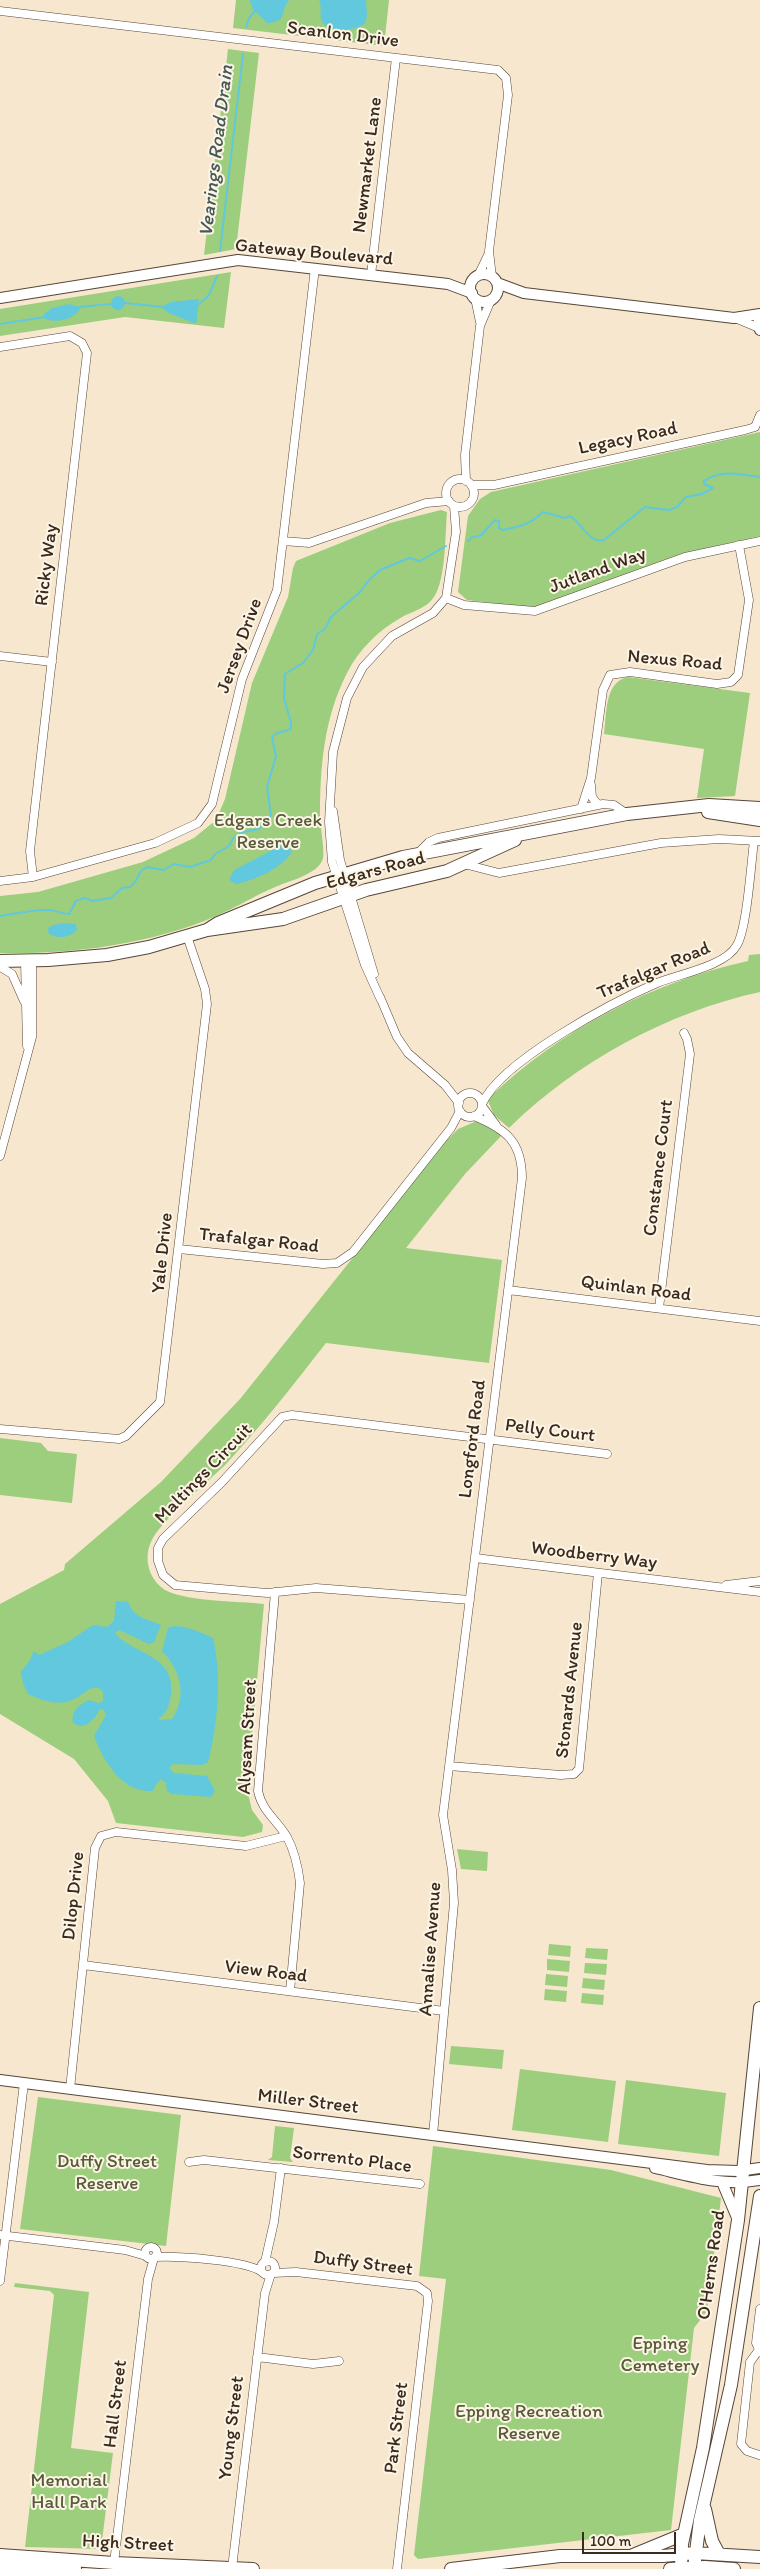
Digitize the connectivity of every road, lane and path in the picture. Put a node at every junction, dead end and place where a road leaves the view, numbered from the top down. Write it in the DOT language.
graph roads {
  1 [pos="0,11"];
  2 [pos="396,58"];
  3 [pos="489,251"];
  4 [pos="315,268"];
  5 [pos="371,275"];
  6 [pos="475,278"];
  7 [pos="495,280"];
  8 [pos="448,284"];
  9 [pos="524,293"];
  10 [pos="473,295"];
  11 [pos="0,298"];
  12 [pos="493,298"];
  13 [pos="760,315"];
  14 [pos="734,318"];
  15 [pos="480,326"];
  16 [pos="759,329"];
  17 [pos="0,347"];
  18 [pos="760,415"];
  19 [pos="465,455"];
  20 [pos="454,482"];
  21 [pos="468,483"];
  22 [pos="494,485"];
  23 [pos="448,488"];
  24 [pos="474,497"];
  25 [pos="426,503"];
  26 [pos="452,504"];
  27 [pos="464,507"];
  28 [pos="456,532"];
  29 [pos="760,541"];
  30 [pos="283,542"];
  31 [pos="739,545"];
  32 [pos="446,598"];
  33 [pos="0,656"];
  34 [pos="52,662"];
  35 [pos="591,778"];
  36 [pos="598,805"];
  37 [pos="760,808"];
  38 [pos="581,809"];
  39 [pos="668,809"];
  40 [pos="628,814"];
  41 [pos="760,820"];
  42 [pos="549,830"];
  43 [pos="757,841"];
  44 [pos="416,854"];
  45 [pos="464,864"];
  46 [pos="340,875"];
  47 [pos="33,877"];
  48 [pos="0,881"];
  49 [pos="347,897"];
  50 [pos="207,930"];
  51 [pos="187,936"];
  52 [pos="29,964"];
  53 [pos="1,966"];
  54 [pos="26,1008"];
  55 [pos="684,1033"];
  56 [pos="27,1063"];
  57 [pos="445,1085"];
  58 [pos="494,1085"];
  59 [pos="470,1094"];
  60 [pos="482,1105"];
  61 [pos="460,1107"];
  62 [pos="472,1117"];
  63 [pos="496,1125"];
  64 [pos="451,1128"];
  65 [pos="0,1156"];
  66 [pos="179,1248"];
  67 [pos="508,1290"];
  68 [pos="659,1308"];
  69 [pos="760,1321"];
  70 [pos="0,1429"];
  71 [pos="490,1440"];
  72 [pos="607,1454"];
  73 [pos="475,1558"];
  74 [pos="598,1573"];
  75 [pos="760,1581"];
  76 [pos="710,1586"];
  77 [pos="275,1592"];
  78 [pos="760,1592"];
  79 [pos="470,1600"];
  80 [pos="449,1766"];
  81 [pos="286,1836"];
  82 [pos="83,1965"];
  83 [pos="290,1991"];
  84 [pos="760,2008"];
  85 [pos="444,2010"];
  86 [pos="0,2080"];
  87 [pos="24,2083"];
  88 [pos="70,2089"];
  89 [pos="433,2135"];
  90 [pos="612,2158"];
  91 [pos="189,2162"];
  92 [pos="281,2168"];
  93 [pos="760,2168"];
  94 [pos="744,2176"];
  95 [pos="760,2180"];
  96 [pos="722,2182"];
  97 [pos="420,2184"];
  98 [pos="760,2196"];
  99 [pos="738,2220"];
  100 [pos="3,2236"];
  101 [pos="151,2254"];
  102 [pos="268,2268"];
  103 [pos="0,2281"];
  104 [pos="426,2291"];
  105 [pos="760,2309"];
  106 [pos="759,2351"];
  107 [pos="257,2357"];
  108 [pos="339,2361"];
  109 [pos="760,2455"];
  110 [pos="704,2504"];
  111 [pos="684,2534"];
  112 [pos="694,2554"];
  113 [pos="720,2554"];
  114 [pos="0,2555"];
  115 [pos="631,2556"];
  116 [pos="760,2558"];
  117 [pos="114,2564"];
  118 [pos="0,2566"];
  119 [pos="232,2568"];
  120 [pos="682,2568"];
  121 [pos="94,2569"];
  122 [pos="253,2569"];
  123 [pos="397,2569"];
  124 [pos="451,2569"];
  125 [pos="734,2569"];
  1 -- 2 [label="street, Scanlon Drive"];
  2 -- 3 [label="street, Scanlon Drive"];
  2 -- 5 [label="street, Newmarket Lane"];
  3 -- 6 [label="street, Scanlon Drive"];
  3 -- 7 [label="street, Scanlon Drive"];
  4 -- 5 [label="street, Gateway Boulevard"];
  4 -- 11 [label="street, Gateway Boulevard"];
  4 -- 30 [label="street, Jersey Drive"];
  5 -- 8 [label="street, Gateway Boulevard"];
  6 -- 7 [label="street"];
  6 -- 8 [label="street, Gateway Boulevard"];
  6 -- 10 [label="street"];
  7 -- 9 [label="street"];
  7 -- 12 [label="street"];
  8 -- 10 [label="street, Gateway Boulevard"];
  9 -- 12 [label="street"];
  9 -- 14 [label="street"];
  10 -- 12 [label="street"];
  10 -- 15 [label="street"];
  12 -- 15 [label="street"];
  13 -- 14 [label="street"];
  13 -- 16 [label="street"];
  14 -- 16 [label="street"];
  15 -- 19 [label="street"];
  17 -- 34 [label="street, Ricky Way"];
  18 -- 22 [label="street, Legacy Road"];
  19 -- 20 [label="street"];
  19 -- 21 [label="street"];
  20 -- 21 [label="street"];
  20 -- 23 [label="street"];
  21 -- 22 [label="street, Legacy Road"];
  21 -- 24 [label="street"];
  22 -- 24 [label="street, Legacy Road"];
  23 -- 25 [label="street"];
  23 -- 26 [label="street"];
  24 -- 27 [label="street"];
  25 -- 26 [label="street"];
  25 -- 30 [label="street"];
  26 -- 27 [label="street"];
  26 -- 28 [label="street"];
  27 -- 28 [label="street"];
  28 -- 32 [label="street"];
  29 -- 31 [label="street, Jutland Way"];
  30 -- 47 [label="street, Jersey Drive"];
  31 -- 32 [label="street, Jutland Way"];
  31 -- 35 [label="street, Nexus Road"];
  32 -- 46 [label="street"];
  33 -- 34 [label="street"];
  34 -- 47 [label="street, Ricky Way"];
  35 -- 36 [label="street, Nexus Road"];
  35 -- 38 [label="street, Nexus Road"];
  36 -- 38 [label="street"];
  36 -- 40 [label="street"];
  37 -- 39 [label="main road, Edgars Road"];
  38 -- 44 [label="street"];
  39 -- 40 [label="main road, Edgars Road"];
  39 -- 41 [label="main road, Edgars Road"];
  40 -- 42 [label="main road, Edgars Road"];
  42 -- 44 [label="main road, Edgars Road"];
  42 -- 45 [label="main road, Edgars Road"];
  43 -- 45 [label="street"];
  43 -- 58 [label="street, Trafalgar Road"];
  44 -- 46 [label="main road, Edgars Road"];
  45 -- 49 [label="main road, Edgars Road"];
  46 -- 49 [label="street"];
  46 -- 50 [label="main road, Edgars Road"];
  47 -- 48 [label="street, Jersey Drive"];
  49 -- 50 [label="main road, Edgars Road"];
  49 -- 57 [label="street"];
  50 -- 51 [label="main road, Edgars Road"];
  51 -- 52 [label="main road, Edgars Road"];
  51 -- 66 [label="street, Yale Drive"];
  52 -- 53 [label="main road, Edgars Road"];
  52 -- 54 [label="street"];
  52 -- 56 [label="street"];
  53 -- 54 [label="street"];
  54 -- 56 [label="street"];
  55 -- 68 [label="street, Constance Court"];
  56 -- 65 [label="street"];
  57 -- 59 [label="street"];
  57 -- 61 [label="street"];
  58 -- 59 [label="street, Trafalgar Road"];
  58 -- 60 [label="street, Trafalgar Road"];
  59 -- 60 [label="street"];
  59 -- 61 [label="street"];
  60 -- 62 [label="street"];
  60 -- 63 [label="street, Longford Road"];
  61 -- 62 [label="street"];
  61 -- 64 [label="street, Trafalgar Road"];
  62 -- 63 [label="street, Longford Road"];
  62 -- 64 [label="street, Trafalgar Road"];
  63 -- 67 [label="street, Longford Road"];
  64 -- 66 [label="street, Trafalgar Road"];
  66 -- 70 [label="street, Yale Drive"];
  67 -- 68 [label="street, Quinlan Road"];
  67 -- 71 [label="street, Longford Road"];
  68 -- 69 [label="street, Quinlan Road"];
  71 -- 72 [label="street, Pelly Court"];
  71 -- 73 [label="street, Longford Road"];
  71 -- 77 [label="street, Maltings Circuit"];
  73 -- 74 [label="street, Woodberry Way"];
  73 -- 79 [label="street, Longford Road"];
  74 -- 76 [label="street, Woodberry Way"];
  74 -- 80 [label="street, Stonards Avenue"];
  75 -- 76 [label="street, Woodberry Way"];
  76 -- 78 [label="street, Woodberry Way"];
  77 -- 79 [label="street, Maltings Circuit"];
  77 -- 81 [label="street, Alysam Street"];
  79 -- 80 [label="street, Longford Road"];
  80 -- 85 [label="street, Annalise Avenue"];
  81 -- 82 [label="street, Dilop Drive"];
  81 -- 83 [label="street, Alysam Street"];
  82 -- 83 [label="street, View Road"];
  82 -- 88 [label="street, Dilop Drive"];
  83 -- 85 [label="street, View Road"];
  84 -- 94 [label="main road, O'Herns Road"];
  85 -- 89 [label="street, Annalise Avenue"];
  86 -- 87 [label="street, Miller Street"];
  87 -- 88 [label="street, Miller Street"];
  87 -- 100 [label="street"];
  88 -- 89 [label="street, Miller Street"];
  89 -- 90 [label="street, Miller Street"];
  90 -- 94 [label="street, Miller Street"];
  90 -- 96 [label="street, Miller Street"];
  91 -- 92 [label="street, Sorrento Place"];
  92 -- 97 [label="street, Sorrento Place"];
  92 -- 102 [label="street, Young Street"];
  93 -- 94 [label="street"];
  94 -- 95 [label="street"];
  94 -- 96 [label="street, Miller Street"];
  94 -- 99 [label="main road, O'Herns Road"];
  96 -- 99 [label="street"];
  98 -- 110 [label="main road, O'Herns Road"];
  99 -- 111 [label="main road, O'Herns Road"];
  100 -- 101 [label="street, Duffy Street"];
  100 -- 103 [label="street"];
  101 -- 102 [label="street, Duffy Street"];
  101 -- 117 [label="street, Hall Street"];
  102 -- 104 [label="street, Duffy Street"];
  102 -- 107 [label="street, Young Street"];
  104 -- 123 [label="street, Park Street"];
  105 -- 106 [label="street"];
  106 -- 109 [label="street"];
  107 -- 108 [label="street"];
  107 -- 119 [label="street, Young Street"];
  110 -- 112 [label="main road, O'Herns Road"];
  110 -- 113 [label="main road"];
  111 -- 112 [label="main road, O'Herns Road"];
  111 -- 115 [label="main road"];
  112 -- 113 [label="main road"];
  112 -- 115 [label="main road"];
  112 -- 120 [label="main road"];
  113 -- 116 [label="main road"];
  114 -- 117 [label="main road, High Street"];
  115 -- 124 [label="main road"];
  117 -- 119 [label="main road, High Street"];
  118 -- 121 [label="main road, High Street"];
  119 -- 122 [label="main road, High Street"];
  120 -- 125 [label="main road"];
}
